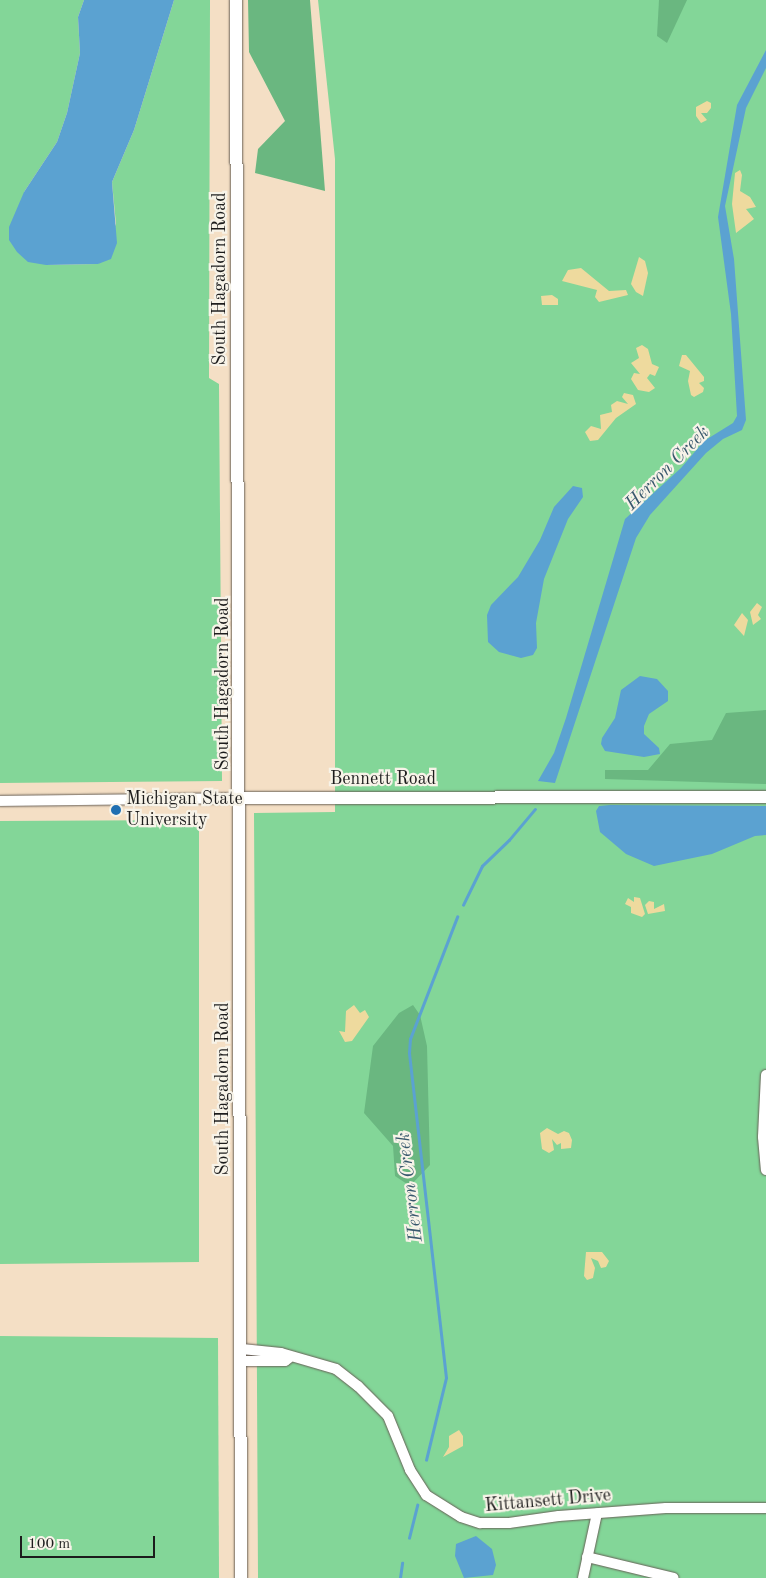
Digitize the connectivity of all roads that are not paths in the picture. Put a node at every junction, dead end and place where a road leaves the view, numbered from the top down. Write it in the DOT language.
graph roads {
  1 [pos="236,0"];
  2 [pos="766,796"];
  3 [pos="241,798"];
  4 [pos="0,800"];
  5 [pos="766,1075"];
  6 [pos="764,1137"];
  7 [pos="766,1170"];
  8 [pos="242,1355"];
  9 [pos="766,1508"];
  10 [pos="597,1513"];
  11 [pos="587,1557"];
  12 [pos="242,1578"];
  13 [pos="582,1578"];
  14 [pos="674,1578"];
  1 -- 3 [label="street, South Hagadorn Road"];
  2 -- 3 [label="street, Bennett Road"];
  3 -- 4 [label="street, Bennett Road"];
  3 -- 8 [label="street, South Hagadorn Road"];
  5 -- 6 [label="street"];
  6 -- 7 [label="street"];
  8 -- 10 [label="street, Kittansett Drive"];
  8 -- 12 [label="street, South Hagadorn Road"];
  9 -- 10 [label="street, Kittansett Drive"];
  10 -- 11 [label="street"];
  11 -- 13 [label="street"];
  11 -- 14 [label="street"];
}
